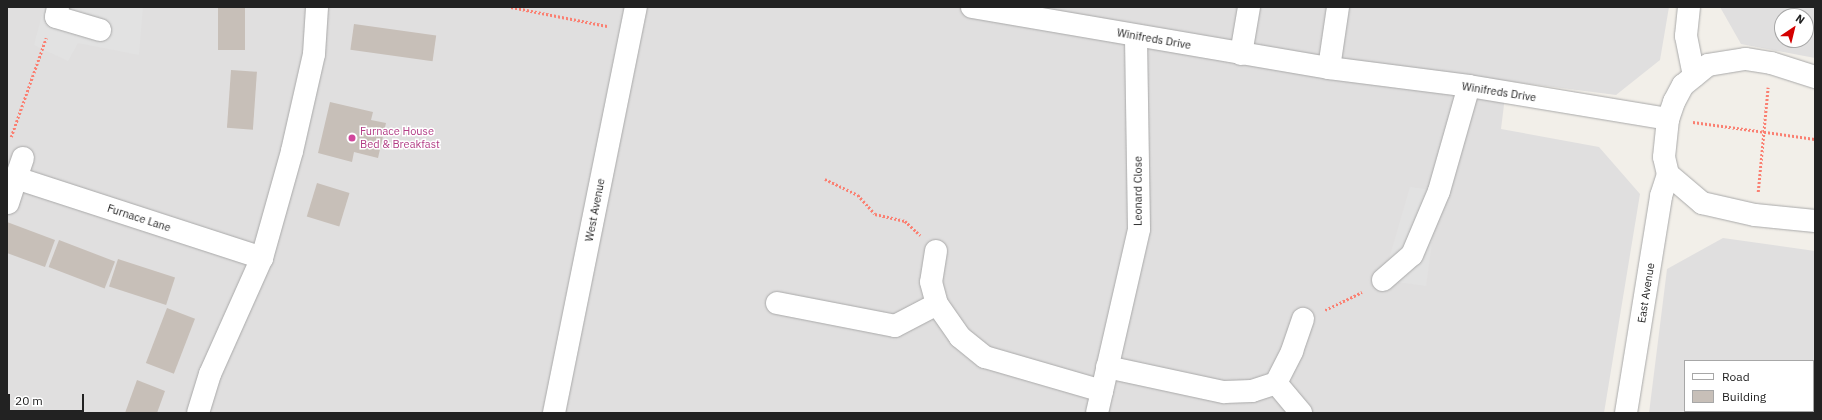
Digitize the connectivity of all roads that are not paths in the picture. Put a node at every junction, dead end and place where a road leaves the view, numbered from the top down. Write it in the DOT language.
graph roads {
  1 [pos="317,7"];
  2 [pos="636,7"];
  3 [pos="976,7"];
  4 [pos="1249,7"];
  5 [pos="1338,7"];
  6 [pos="1689,7"];
  7 [pos="57,12"];
  8 [pos="100,30"];
  9 [pos="1136,36"];
  10 [pos="1242,54"];
  11 [pos="1329,68"];
  12 [pos="1694,76"];
  13 [pos="1815,77"];
  14 [pos="1469,86"];
  15 [pos="1668,119"];
  16 [pos="1668,174"];
  17 [pos="8,203"];
  18 [pos="1815,220"];
  19 [pos="936,251"];
  20 [pos="262,258"];
  21 [pos="1383,280"];
  22 [pos="777,303"];
  23 [pos="937,304"];
  24 [pos="1303,319"];
  25 [pos="1107,367"];
  26 [pos="1276,383"];
  27 [pos="1102,391"];
  28 [pos="198,413"];
  29 [pos="554,413"];
  30 [pos="1097,413"];
  31 [pos="1301,413"];
  32 [pos="1626,413"];
  1 -- 20 [label="street"];
  2 -- 29 [label="street, West Avenue"];
  3 -- 9 [label="street, Winifreds Drive"];
  4 -- 10 [label="street"];
  5 -- 11 [label="street"];
  6 -- 12 [label="street"];
  7 -- 8 [label="street"];
  9 -- 10 [label="street, Winifreds Drive"];
  9 -- 25 [label="street, Leonard Close"];
  10 -- 11 [label="street, Winifreds Drive"];
  11 -- 14 [label="street, Winifreds Drive"];
  12 -- 13 [label="street"];
  12 -- 15 [label="street"];
  14 -- 15 [label="street, Winifreds Drive"];
  14 -- 21 [label="street"];
  15 -- 16 [label="street"];
  16 -- 18 [label="street"];
  16 -- 32 [label="street, East Avenue"];
  17 -- 20 [label="street, Furnace Lane"];
  19 -- 23 [label="street"];
  20 -- 28 [label="street"];
  22 -- 23 [label="street"];
  23 -- 27 [label="street"];
  24 -- 26 [label="street"];
  25 -- 26 [label="street"];
  25 -- 27 [label="street, Leonard Close"];
  26 -- 31 [label="street"];
  27 -- 30 [label="street, Leonard Close"];
}
